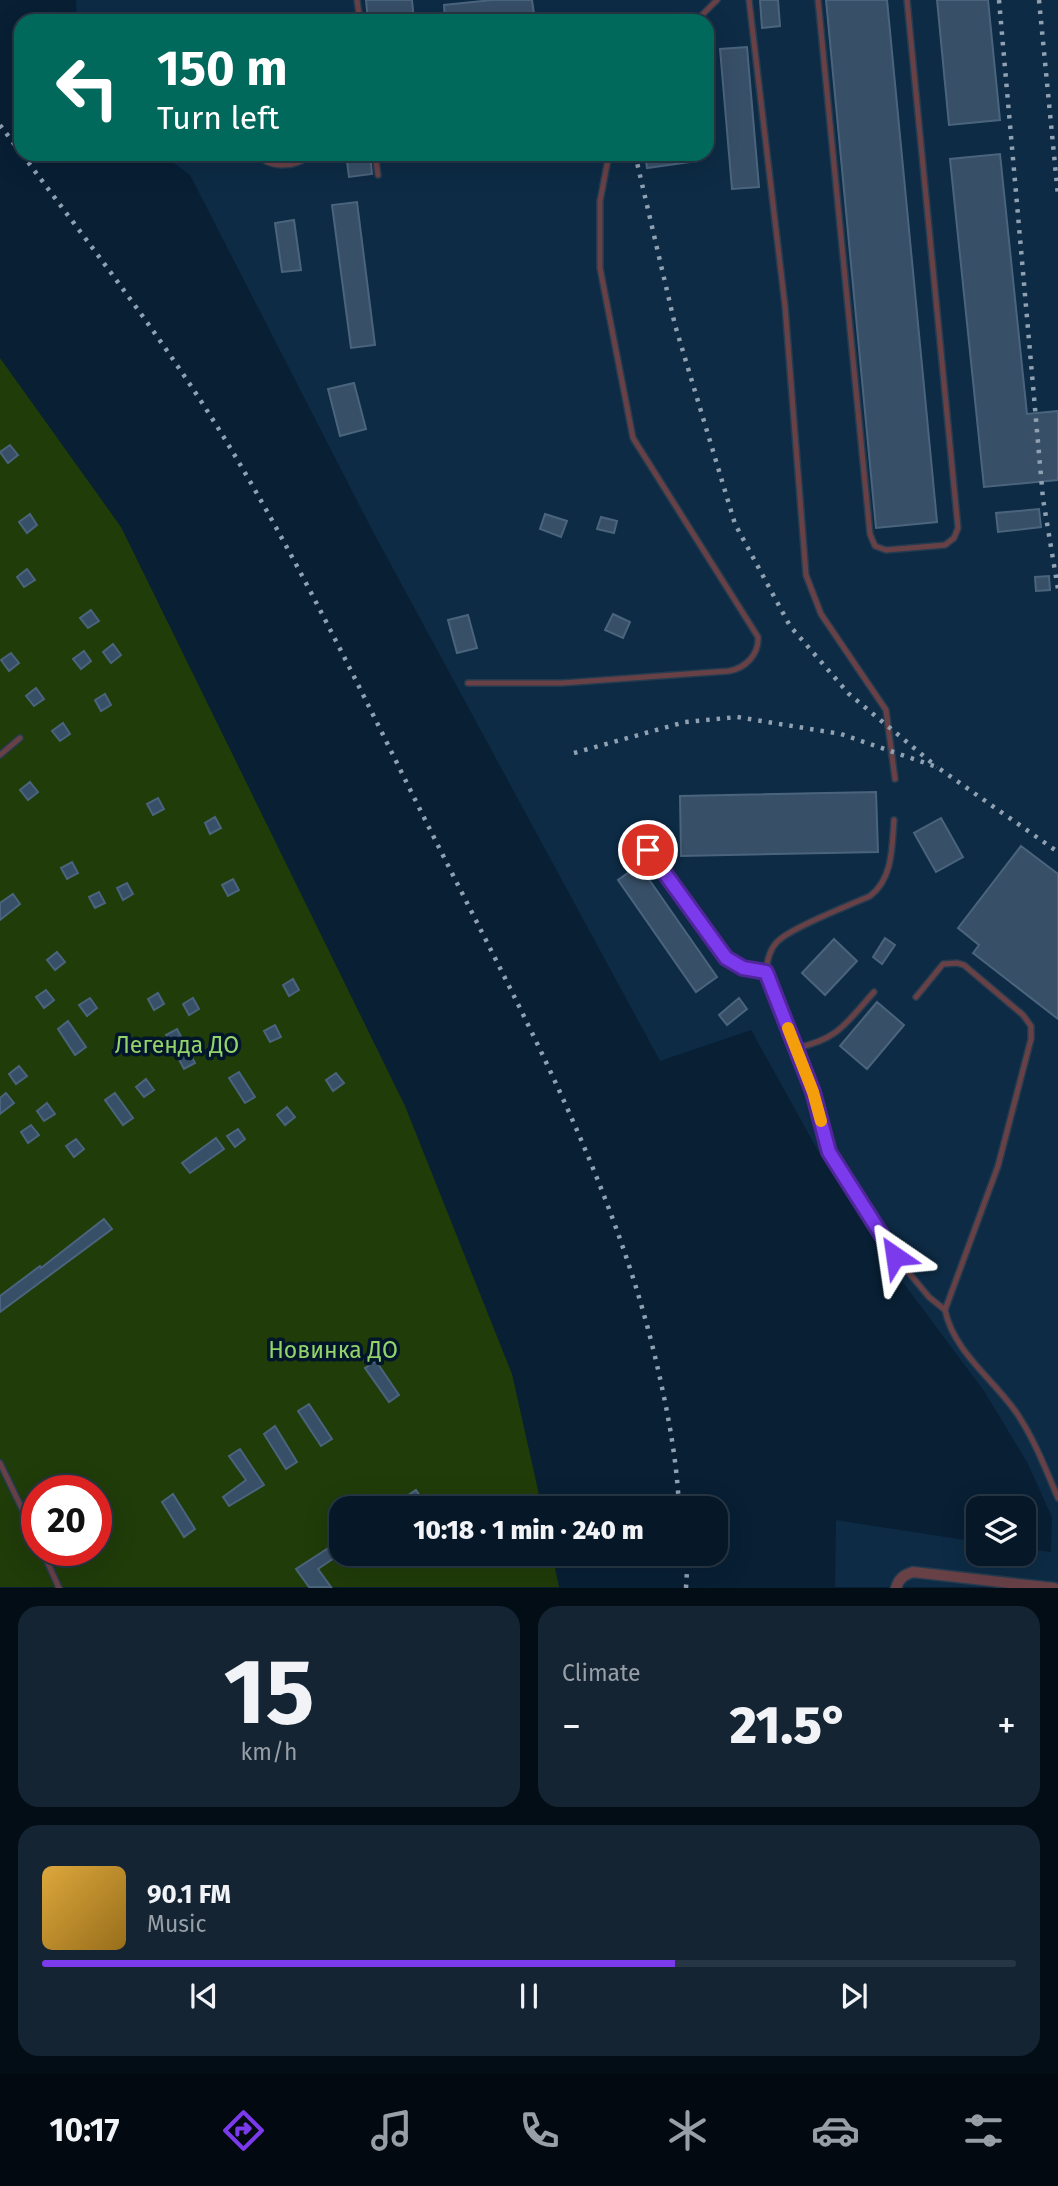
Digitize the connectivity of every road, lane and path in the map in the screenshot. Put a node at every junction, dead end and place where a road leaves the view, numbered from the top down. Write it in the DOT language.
graph roads {
  1 [pos="717,0"];
  2 [pos="749,0"];
  3 [pos="818,0"];
  4 [pos="907,0"];
  5 [pos="703,14"];
  6 [pos="266,161"];
  7 [pos="303,161"];
  8 [pos="376,161"];
  9 [pos="608,161"];
  10 [pos="378,175"];
  11 [pos="468,682"];
  12 [pos="20,738"];
  13 [pos="0,755"];
  14 [pos="895,779"];
  15 [pos="894,820"];
  16 [pos="648,850"];
  17 [pos="766,972"];
  18 [pos="874,992"];
  19 [pos="916,997"];
  20 [pos="796,1048"];
  21 [pos="945,1310"];
  22 [pos="0,1463"];
  23 [pos="1058,1498"];
  24 [pos="21,1507"];
  25 [pos="49,1566"];
  26 [pos="59,1587"];
  27 [pos="896,1587"];
  28 [pos="1055,1587"];
  1 -- 5 [label="lane"];
  2 -- 14 [label="lane"];
  3 -- 4 [label="lane"];
  6 -- 7 [label="lane"];
  8 -- 10 [label="lane"];
  9 -- 11 [label="lane"];
  12 -- 13 [label="lane"];
  15 -- 17 [label="lane"];
  16 -- 17 [label="lane"];
  17 -- 20 [label="lane"];
  18 -- 20 [label="lane"];
  19 -- 21 [label="lane"];
  20 -- 21 [label="lane"];
  21 -- 23 [label="lane"];
  22 -- 24 [label="lane"];
  25 -- 26 [label="lane"];
  27 -- 28 [label="street"];
}
